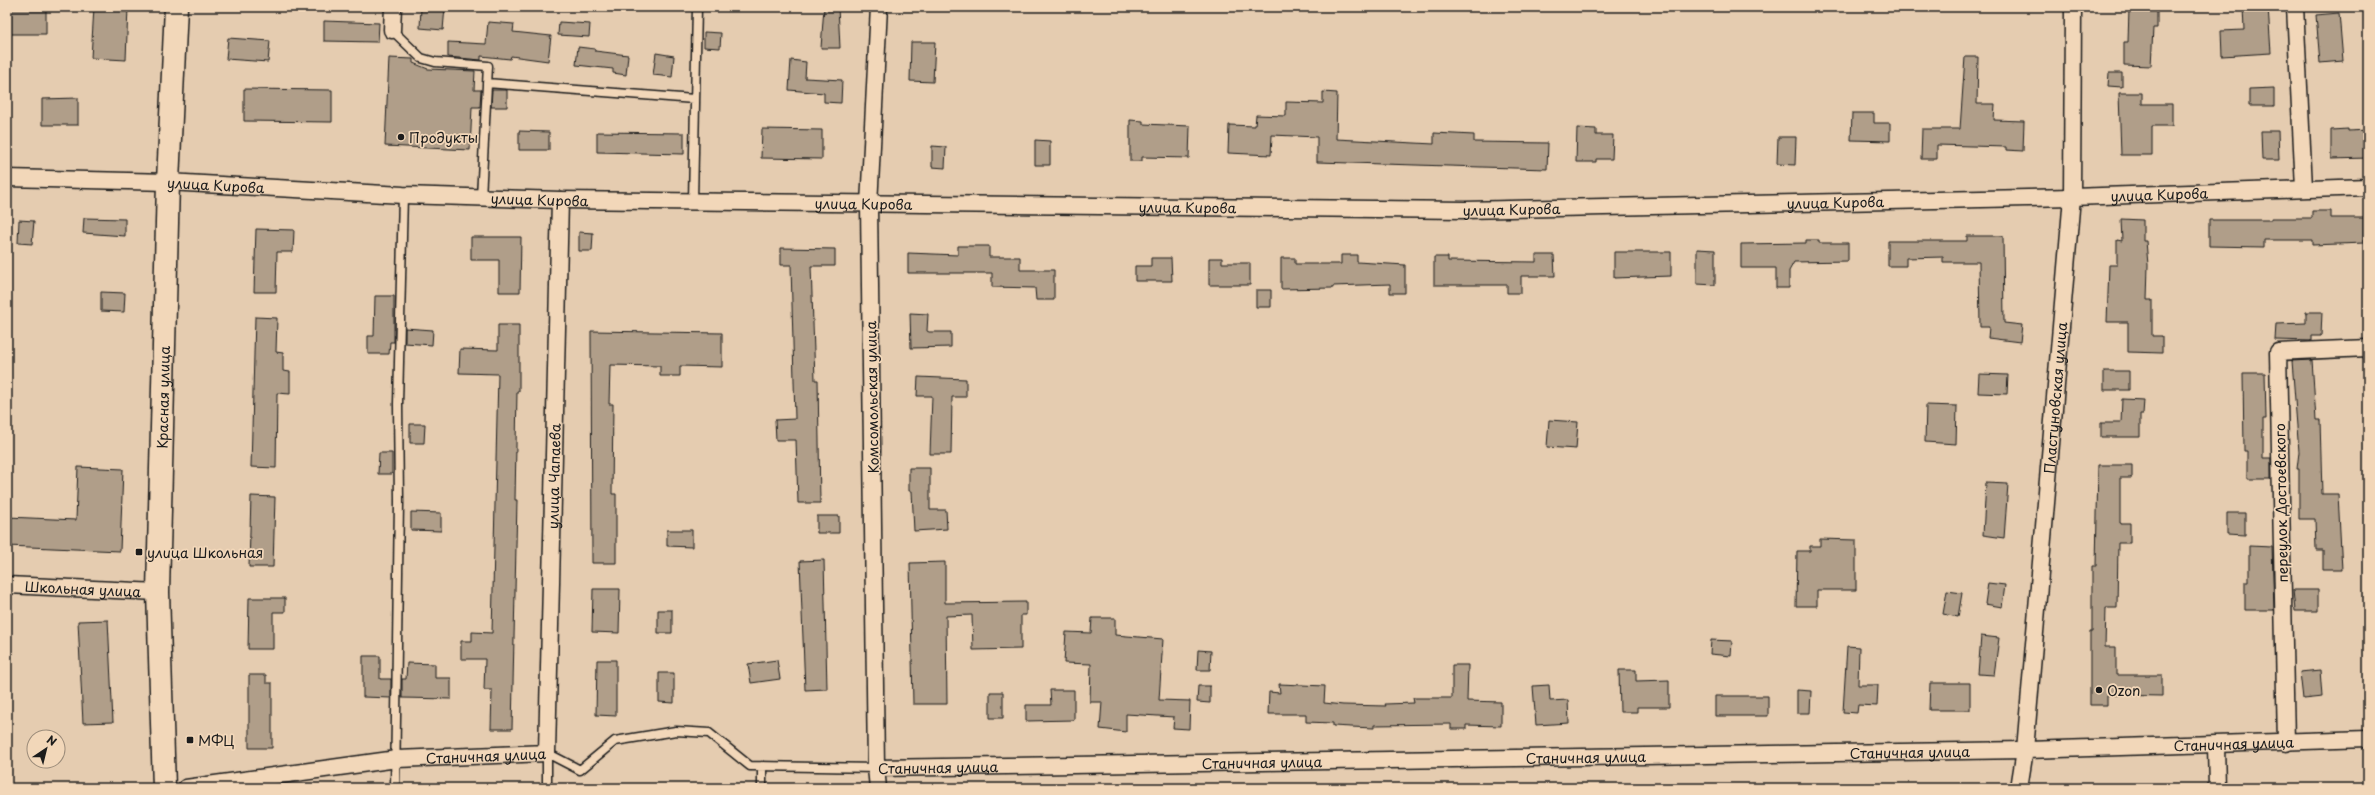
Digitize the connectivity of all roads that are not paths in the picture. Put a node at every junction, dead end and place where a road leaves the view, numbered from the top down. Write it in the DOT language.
graph roads {
  1 [pos="176,7"];
  2 [pos="393,7"];
  3 [pos="697,7"];
  4 [pos="879,7"];
  5 [pos="2073,7"];
  6 [pos="2295,7"];
  7 [pos="392,30"];
  8 [pos="487,83"];
  9 [pos="694,99"];
  10 [pos="7,178"];
  11 [pos="168,182"];
  12 [pos="2368,187"];
  13 [pos="2304,188"];
  14 [pos="403,195"];
  15 [pos="481,197"];
  16 [pos="2072,197"];
  17 [pos="560,200"];
  18 [pos="692,201"];
  19 [pos="869,204"];
  20 [pos="2368,348"];
  21 [pos="7,585"];
  22 [pos="158,592"];
  23 [pos="2368,739"];
  24 [pos="2286,743"];
  25 [pos="2216,745"];
  26 [pos="2025,750"];
  27 [pos="547,753"];
  28 [pos="397,759"];
  29 [pos="762,766"];
  30 [pos="876,768"];
  31 [pos="164,788"];
  32 [pos="186,788"];
  33 [pos="395,788"];
  34 [pos="547,788"];
  35 [pos="762,788"];
  36 [pos="878,788"];
  37 [pos="2019,788"];
  38 [pos="2217,788"];
  1 -- 11 [label="main road, Красная улица"];
  2 -- 7 [label="street"];
  3 -- 9 [label="lane"];
  4 -- 19 [label="street, Комсомольская улица"];
  5 -- 16 [label="street, Пластуновская улица"];
  6 -- 13 [label="street"];
  7 -- 8 [label="lane"];
  8 -- 9 [label="lane"];
  8 -- 15 [label="lane"];
  9 -- 18 [label="lane"];
  10 -- 11 [label="street, улица Кирова"];
  11 -- 14 [label="street, улица Кирова"];
  11 -- 22 [label="main road, Красная улица"];
  12 -- 13 [label="street, улица Кирова"];
  13 -- 16 [label="street, улица Кирова"];
  14 -- 15 [label="street, улица Кирова"];
  14 -- 28 [label="lane"];
  15 -- 17 [label="street, улица Кирова"];
  16 -- 19 [label="street, улица Кирова"];
  16 -- 26 [label="street, Пластуновская улица"];
  17 -- 18 [label="street, улица Кирова"];
  17 -- 27 [label="street, улица Чапаева"];
  18 -- 19 [label="street, улица Кирова"];
  19 -- 30 [label="street, Комсомольская улица"];
  20 -- 24 [label="street, переулок Достоевского"];
  21 -- 22 [label="street, Школьная улица"];
  22 -- 31 [label="main road, Красная улица"];
  23 -- 24 [label="street, Станичная улица"];
  24 -- 25 [label="street, Станичная улица"];
  25 -- 26 [label="street, Станичная улица"];
  25 -- 38 [label="street"];
  26 -- 30 [label="street, Станичная улица"];
  26 -- 37 [label="street, Пластуновская улица"];
  27 -- 28 [label="street, Станичная улица"];
  27 -- 29 [label="lane, Станичная улица"];
  27 -- 34 [label="lane"];
  28 -- 32 [label="street, Станичная улица"];
  28 -- 33 [label="lane"];
  29 -- 30 [label="lane, Станичная улица"];
  29 -- 35 [label="lane"];
  30 -- 36 [label="street, Комсомольская улица"];
}
